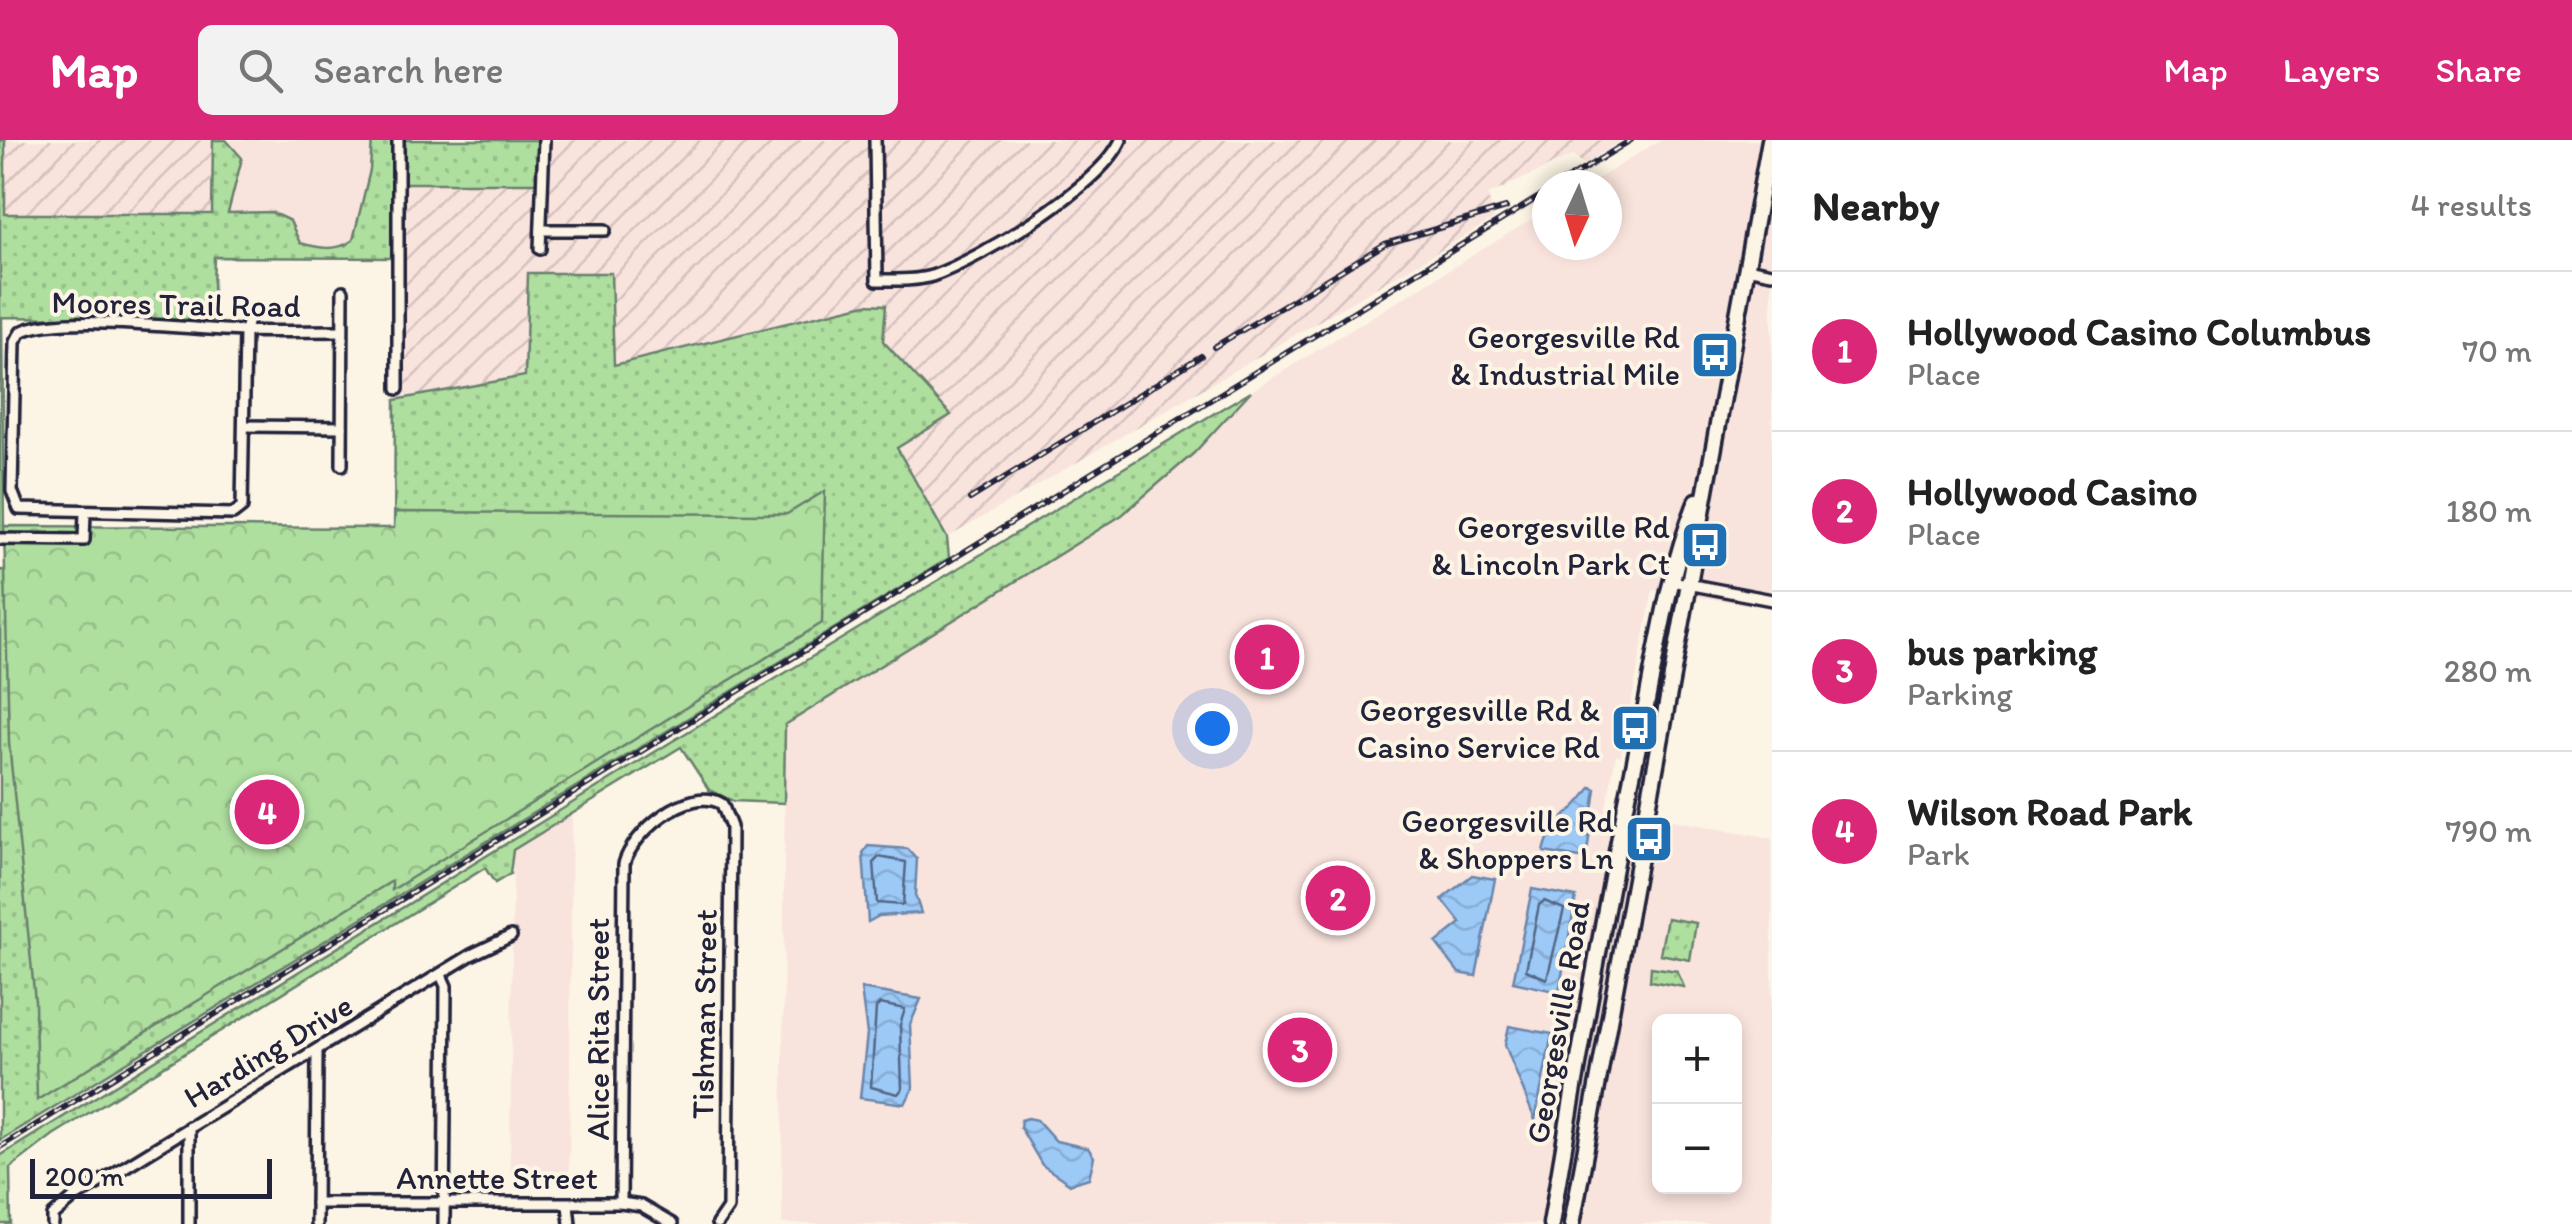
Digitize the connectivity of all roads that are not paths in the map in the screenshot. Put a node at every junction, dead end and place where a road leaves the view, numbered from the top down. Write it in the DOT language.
graph roads {
  1 [pos="398,140"];
  2 [pos="544,140"];
  3 [pos="875,140"];
  4 [pos="1121,140"];
  5 [pos="1770,140"];
  6 [pos="541,230"];
  7 [pos="605,230"];
  8 [pos="540,249"];
  9 [pos="1746,268"];
  10 [pos="1772,273"];
  11 [pos="343,291"];
  12 [pos="250,312"];
  13 [pos="245,331"];
  14 [pos="342,332"];
  15 [pos="398,389"];
  16 [pos="244,426"];
  17 [pos="342,427"];
  18 [pos="342,466"];
  19 [pos="1705,481"];
  20 [pos="85,512"];
  21 [pos="0,539"];
  22 [pos="1672,581"];
  23 [pos="1689,584"];
  24 [pos="1772,600"];
  25 [pos="1636,756"];
  26 [pos="722,804"];
  27 [pos="1630,894"];
  28 [pos="511,936"];
  29 [pos="441,975"];
  30 [pos="317,1050"];
  31 [pos="190,1127"];
  32 [pos="316,1203"];
  33 [pos="444,1203"];
  34 [pos="622,1203"];
  35 [pos="568,1204"];
  36 [pos="53,1220"];
  37 [pos="718,1223"];
  38 [pos="189,1224"];
  39 [pos="316,1224"];
  40 [pos="444,1224"];
  41 [pos="570,1224"];
  42 [pos="672,1224"];
  43 [pos="1551,1224"];
  44 [pos="1572,1224"];
  1 -- 15 [label="street"];
  2 -- 6 [label="street"];
  3 -- 4 [label="street"];
  5 -- 9 [label="main road, Georgesville Road"];
  6 -- 7 [label="street"];
  6 -- 8 [label="street"];
  9 -- 10 [label="street"];
  9 -- 19 [label="main road, Georgesville Road"];
  11 -- 14 [label="street"];
  12 -- 13 [label="street"];
  13 -- 14 [label="street, Moores Trail Road"];
  13 -- 16 [label="street"];
  13 -- 20 [label="street, Moores Trail Road"];
  14 -- 17 [label="street"];
  16 -- 17 [label="street"];
  16 -- 20 [label="street"];
  17 -- 18 [label="street"];
  19 -- 22 [label="main road, Georgesville Road"];
  19 -- 23 [label="main road, Georgesville Road"];
  20 -- 21 [label="street"];
  22 -- 23 [label="street"];
  22 -- 25 [label="main road, Georgesville Road"];
  23 -- 24 [label="street"];
  23 -- 27 [label="main road, Georgesville Road"];
  25 -- 27 [label="main road"];
  25 -- 43 [label="main road, Georgesville Road"];
  26 -- 34 [label="street, Alice Rita Street"];
  26 -- 37 [label="street, Tishman Street"];
  27 -- 44 [label="main road, Georgesville Road"];
  28 -- 29 [label="street, Harding Drive"];
  29 -- 30 [label="street, Harding Drive"];
  29 -- 33 [label="street"];
  30 -- 31 [label="street, Harding Drive"];
  30 -- 32 [label="street"];
  31 -- 36 [label="street, Harding Drive"];
  31 -- 38 [label="street"];
  32 -- 33 [label="street, Annette Street"];
  32 -- 39 [label="street"];
  33 -- 35 [label="street, Annette Street"];
  33 -- 40 [label="street"];
  34 -- 35 [label="street, Annette Street"];
  34 -- 42 [label="street, Annette Street"];
  35 -- 41 [label="street"];
}
